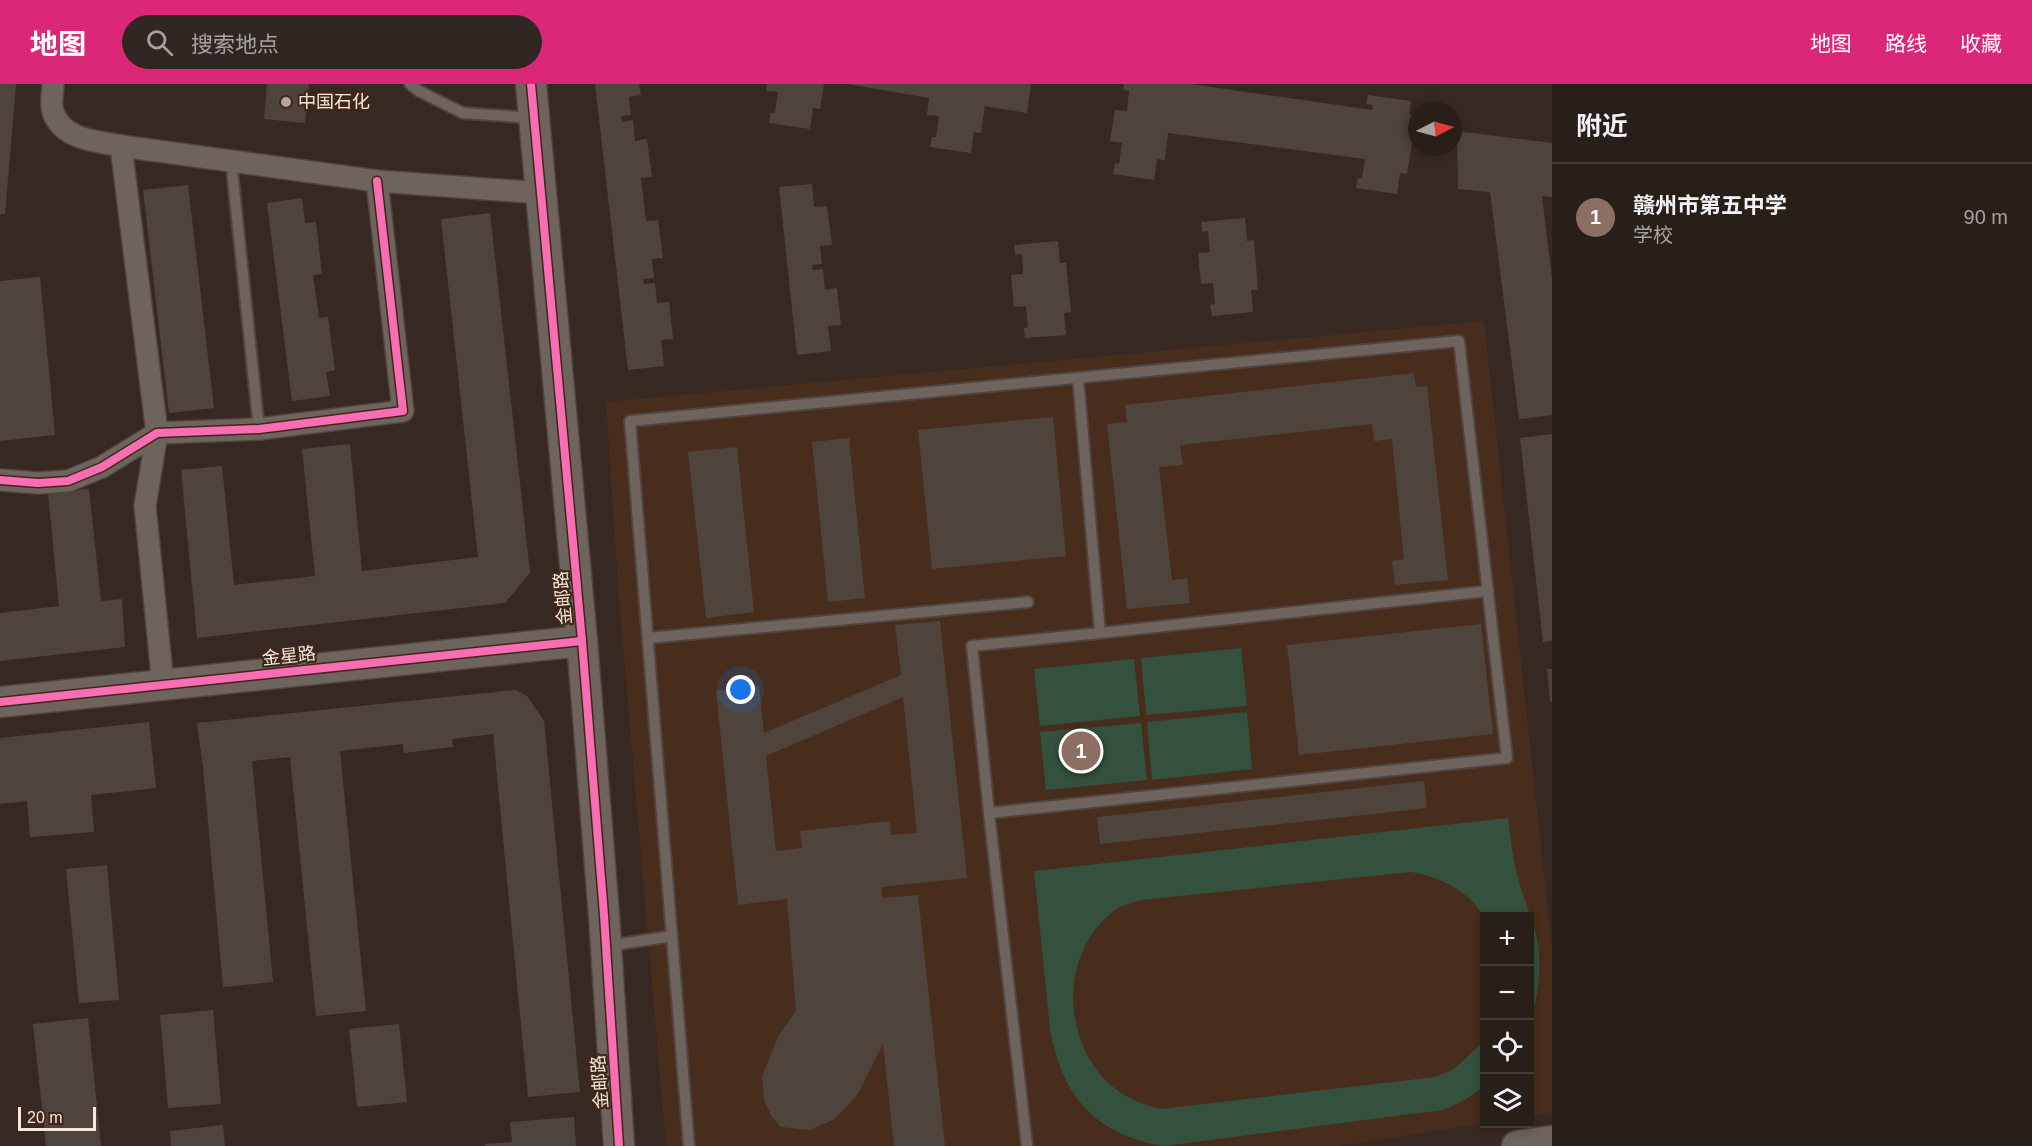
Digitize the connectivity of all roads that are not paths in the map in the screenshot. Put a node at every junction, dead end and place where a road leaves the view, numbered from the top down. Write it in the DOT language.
graph roads {
  1 [pos="52,84"];
  2 [pos="410,84"];
  3 [pos="531,84"];
  4 [pos="534,118"];
  5 [pos="121,146"];
  6 [pos="231,160"];
  7 [pos="377,181"];
  8 [pos="542,193"];
  9 [pos="1078,378"];
  10 [pos="260,429"];
  11 [pos="157,433"];
  12 [pos="0,480"];
  13 [pos="1488,591"];
  14 [pos="1028,602"];
  15 [pos="1100,633"];
  16 [pos="648,638"];
  17 [pos="582,641"];
  18 [pos="163,685"];
  19 [pos="0,702"];
  20 [pos="988,813"];
  21 [pos="672,936"];
  22 [pos="606,946"];
  23 [pos="1552,1141"];
  24 [pos="619,1146"];
  25 [pos="689,1146"];
  26 [pos="1026,1146"];
  27 [pos="1517,1146"];
  1 -- 5 [label="street"];
  2 -- 4 [label="lane"];
  3 -- 4 [label="street, 金邮路"];
  4 -- 8 [label="street, 金邮路"];
  5 -- 6 [label="street"];
  5 -- 11 [label="street"];
  6 -- 7 [label="street"];
  6 -- 10 [label="lane"];
  7 -- 8 [label="street"];
  7 -- 10 [label="street"];
  8 -- 17 [label="street, 金邮路"];
  9 -- 13 [label="lane"];
  9 -- 15 [label="lane"];
  9 -- 16 [label="lane"];
  10 -- 11 [label="street"];
  11 -- 12 [label="street"];
  11 -- 18 [label="street"];
  13 -- 15 [label="lane"];
  13 -- 20 [label="lane"];
  14 -- 16 [label="lane"];
  15 -- 20 [label="lane"];
  16 -- 21 [label="lane"];
  17 -- 18 [label="street, 金星路"];
  17 -- 22 [label="street, 金邮路"];
  18 -- 19 [label="street, 金星路"];
  20 -- 26 [label="lane"];
  21 -- 22 [label="lane"];
  21 -- 25 [label="lane"];
  22 -- 24 [label="street, 金邮路"];
  23 -- 27 [label="street"];
}
